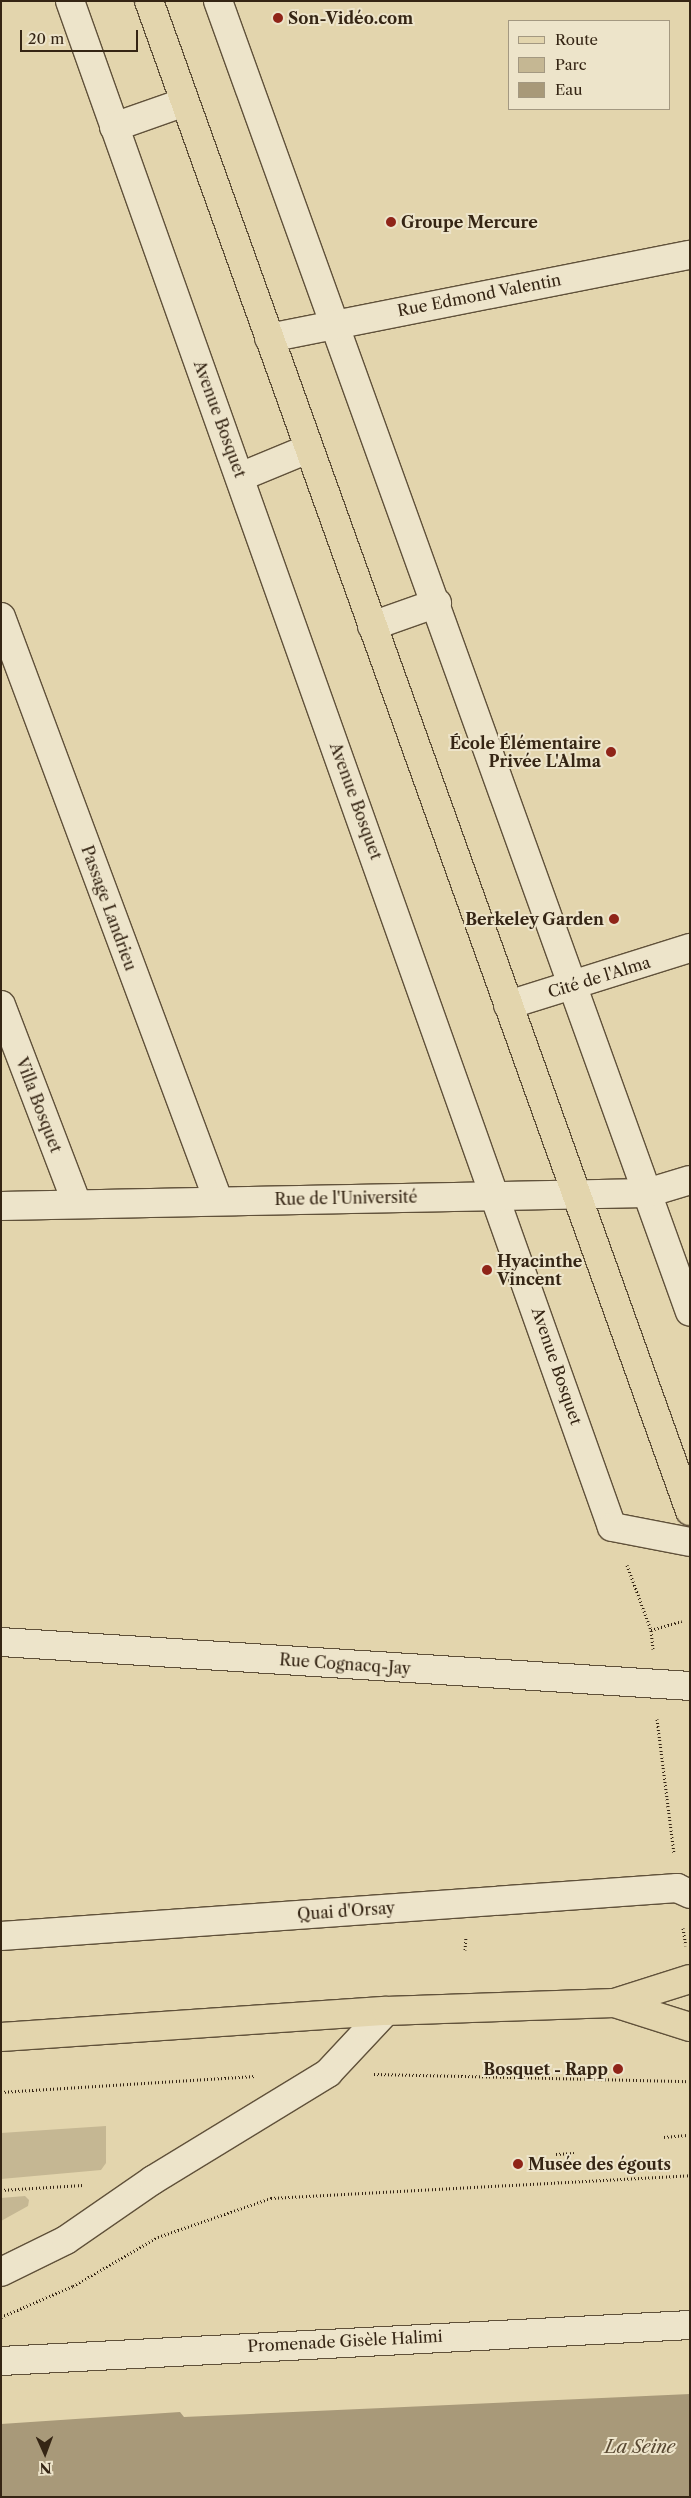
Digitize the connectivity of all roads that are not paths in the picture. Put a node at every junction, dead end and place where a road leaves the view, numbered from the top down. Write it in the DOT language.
graph roads {
  1 [pos="70,1"];
  2 [pos="149,1"];
  3 [pos="218,1"];
  4 [pos="185,102"];
  5 [pos="114,127"];
  6 [pos="690,255"];
  7 [pos="336,322"];
  8 [pos="269,338"];
  9 [pos="308,449"];
  10 [pos="240,477"];
  11 [pos="437,603"];
  12 [pos="1,617"];
  13 [pos="372,626"];
  14 [pos="690,948"];
  15 [pos="573,985"];
  16 [pos="1,1005"];
  17 [pos="508,1005"];
  18 [pos="690,1180"];
  19 [pos="647,1193"];
  20 [pos="577,1195"];
  21 [pos="497,1197"];
  22 [pos="218,1200"];
  23 [pos="77,1204"];
  24 [pos="1,1206"];
  25 [pos="690,1312"];
  26 [pos="684,1477"];
  27 [pos="690,1511"];
  28 [pos="690,1542"];
  29 [pos="1,1642"];
  30 [pos="690,1686"];
  31 [pos="686,1906"];
  32 [pos="1,1936"];
  33 [pos="689,1968"];
  34 [pos="614,2003"];
  35 [pos="386,2011"];
  36 [pos="690,2028"];
  37 [pos="1,2037"];
  38 [pos="1,2272"];
  39 [pos="690,2325"];
  40 [pos="1,2361"];
  1 -- 5 [label="street, Avenue Bosquet"];
  2 -- 4 [label="main road"];
  3 -- 7 [label="street"];
  4 -- 5 [label="street"];
  4 -- 8 [label="main road"];
  5 -- 10 [label="street, Avenue Bosquet"];
  6 -- 7 [label="street, Rue Edmond Valentin"];
  7 -- 8 [label="street, Rue Edmond Valentin"];
  7 -- 11 [label="street"];
  8 -- 9 [label="main road"];
  9 -- 10 [label="street"];
  9 -- 13 [label="main road"];
  10 -- 21 [label="street, Avenue Bosquet"];
  11 -- 13 [label="street"];
  11 -- 15 [label="street"];
  12 -- 22 [label="street, Passage Landrieu"];
  13 -- 17 [label="main road"];
  14 -- 15 [label="street, Cité de l'Alma"];
  15 -- 17 [label="street, Cité de l'Alma"];
  15 -- 19 [label="street"];
  16 -- 23 [label="street, Villa Bosquet"];
  17 -- 20 [label="main road"];
  18 -- 19 [label="street, Rue de l'Université"];
  19 -- 20 [label="street, Rue de l'Université"];
  19 -- 25 [label="street"];
  20 -- 21 [label="street, Rue de l'Université"];
  20 -- 26 [label="main road"];
  21 -- 22 [label="street, Rue de l'Université"];
  21 -- 28 [label="street, Avenue Bosquet"];
  22 -- 23 [label="street, Rue de l'Université"];
  23 -- 24 [label="street, Rue de l'Université"];
  26 -- 27 [label="main road"];
  29 -- 30 [label="street, Rue Cognacq-Jay"];
  31 -- 32 [label="street, Quai d'Orsay"];
  33 -- 34 [label="main road"];
  34 -- 35 [label="main road"];
  34 -- 36 [label="main road"];
  35 -- 37 [label="main road"];
  35 -- 38 [label="street"];
  39 -- 40 [label="street, Promenade Gisèle Halimi"];
}
